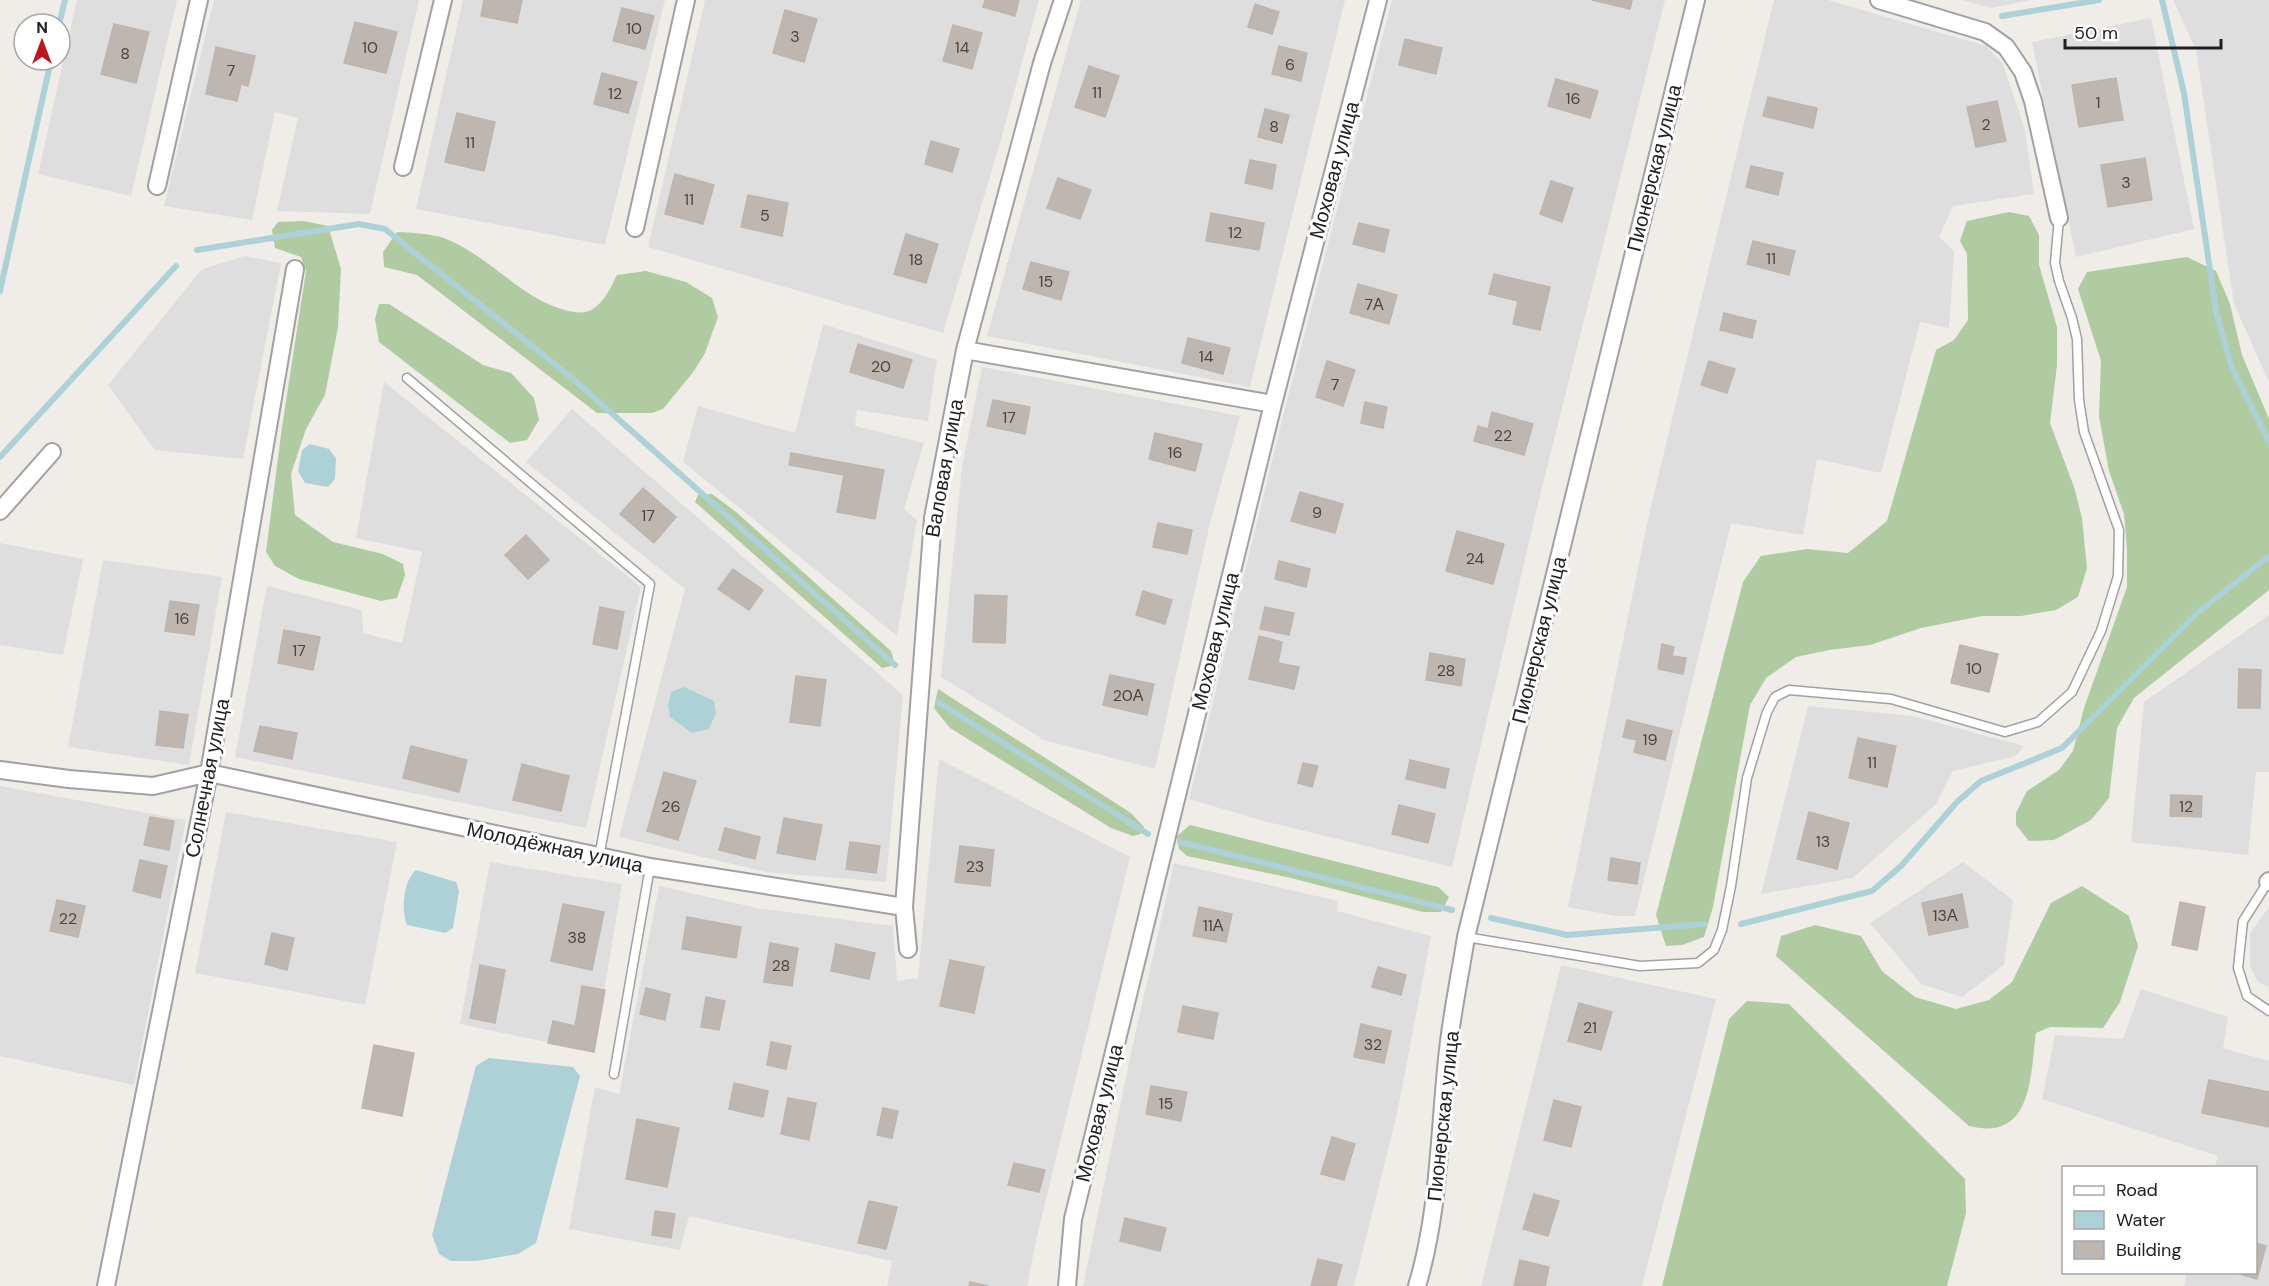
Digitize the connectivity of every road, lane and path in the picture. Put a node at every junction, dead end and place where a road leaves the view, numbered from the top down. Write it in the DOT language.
graph roads {
  1 [pos="199,0"];
  2 [pos="443,0"];
  3 [pos="686,0"];
  4 [pos="1063,0"];
  5 [pos="1378,0"];
  6 [pos="1696,0"];
  7 [pos="1879,0"];
  8 [pos="404,167"];
  9 [pos="157,186"];
  10 [pos="2059,218"];
  11 [pos="635,228"];
  12 [pos="296,268"];
  13 [pos="964,350"];
  14 [pos="407,378"];
  15 [pos="1273,405"];
  16 [pos="52,452"];
  17 [pos="0,511"];
  18 [pos="0,770"];
  19 [pos="209,773"];
  20 [pos="599,858"];
  21 [pos="650,867"];
  22 [pos="2268,881"];
  23 [pos="904,907"];
  24 [pos="1466,937"];
  25 [pos="908,949"];
  26 [pos="2269,1011"];
  27 [pos="614,1074"];
  28 [pos="106,1286"];
  29 [pos="1067,1286"];
  30 [pos="1417,1286"];
  1 -- 9 [label="street"];
  2 -- 8 [label="street"];
  3 -- 11 [label="street"];
  4 -- 13 [label="street, Валовая улица"];
  5 -- 15 [label="street, Моховая улица"];
  6 -- 24 [label="street, Пионерская улица"];
  7 -- 10 [label="street"];
  10 -- 24 [label="lane"];
  12 -- 19 [label="street, Солнечная улица"];
  13 -- 15 [label="street"];
  13 -- 23 [label="street, Валовая улица"];
  14 -- 20 [label="lane"];
  15 -- 29 [label="street, Моховая улица"];
  16 -- 17 [label="street"];
  18 -- 19 [label="street"];
  19 -- 20 [label="street, Молодёжная улица"];
  19 -- 28 [label="street, Солнечная улица"];
  20 -- 21 [label="street, Молодёжная улица"];
  21 -- 23 [label="street, Молодёжная улица"];
  21 -- 27 [label="lane"];
  22 -- 26 [label="lane"];
  23 -- 25 [label="street, Валовая улица"];
  24 -- 30 [label="street, Пионерская улица"];
}
